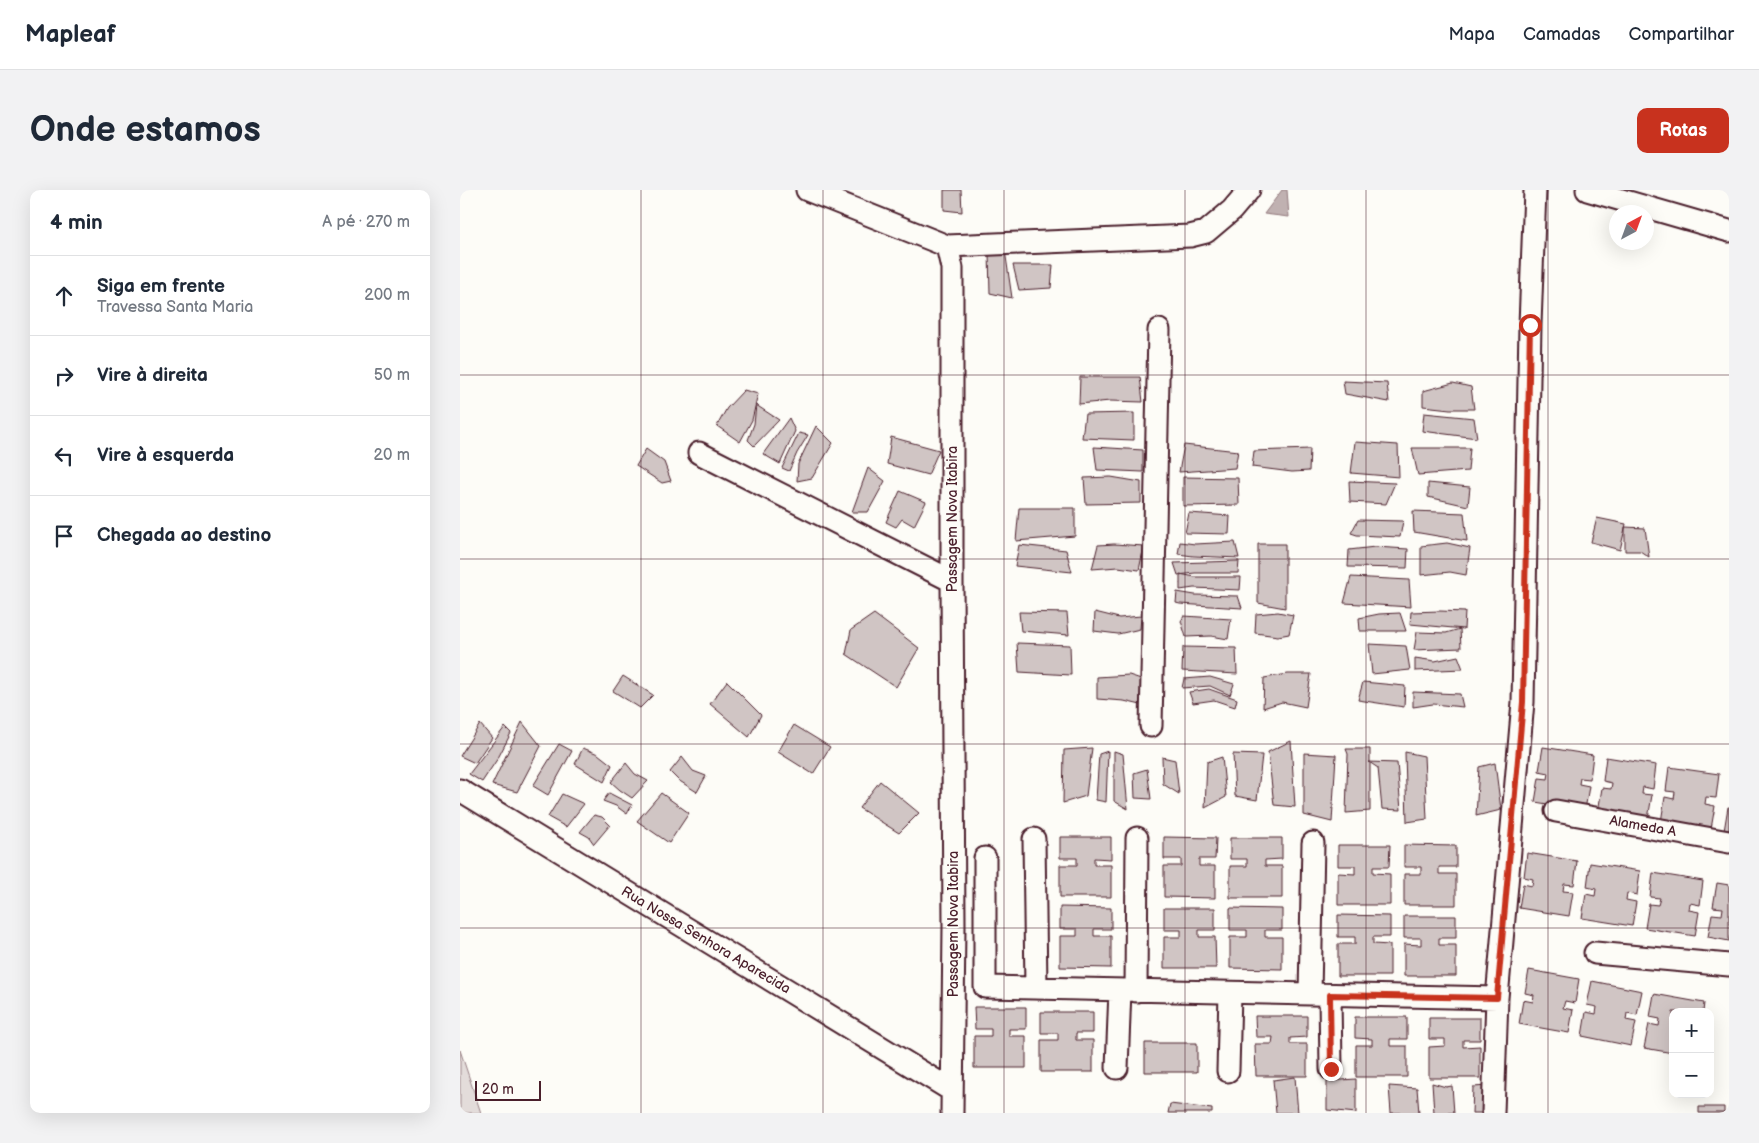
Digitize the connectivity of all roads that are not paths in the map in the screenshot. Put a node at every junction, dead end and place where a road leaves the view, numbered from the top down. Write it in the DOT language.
graph roads {
  1 [pos="807,190"];
  2 [pos="1249,190"];
  3 [pos="1535,190"];
  4 [pos="1587,190"];
  5 [pos="1729,231"];
  6 [pos="947,246"];
  7 [pos="1158,330"];
  8 [pos="699,453"];
  9 [pos="952,581"];
  10 [pos="1151,726"];
  11 [pos="460,790"];
  12 [pos="1556,811"];
  13 [pos="1137,838"];
  14 [pos="1034,839"];
  15 [pos="1313,842"];
  16 [pos="1729,842"];
  17 [pos="985,858"];
  18 [pos="1595,952"];
  19 [pos="1729,965"];
  20 [pos="1036,988"];
  21 [pos="1128,990"];
  22 [pos="1230,993"];
  23 [pos="1320,995"];
  24 [pos="1497,998"];
  25 [pos="1117,1068"];
  26 [pos="1331,1069"];
  27 [pos="1228,1071"];
  28 [pos="951,1090"];
  29 [pos="952,1113"];
  30 [pos="1493,1113"];
  1 -- 6 [label="street"];
  2 -- 6 [label="street"];
  3 -- 24 [label="street"];
  4 -- 5 [label="street"];
  6 -- 9 [label="street, Passagem Nova Itabira"];
  7 -- 10 [label="street"];
  8 -- 9 [label="street"];
  9 -- 28 [label="street, Passagem Nova Itabira"];
  11 -- 28 [label="street, Rua Nossa Senhora Aparecida"];
  12 -- 16 [label="street, Alameda A"];
  13 -- 21 [label="street"];
  14 -- 20 [label="street"];
  15 -- 23 [label="street"];
  17 -- 20 [label="street"];
  18 -- 19 [label="street"];
  20 -- 21 [label="street"];
  21 -- 22 [label="street"];
  21 -- 25 [label="street"];
  22 -- 23 [label="street"];
  22 -- 27 [label="street"];
  23 -- 24 [label="street"];
  23 -- 26 [label="street"];
  24 -- 30 [label="street"];
  28 -- 29 [label="street, Passagem Nova Itabira"];
}
